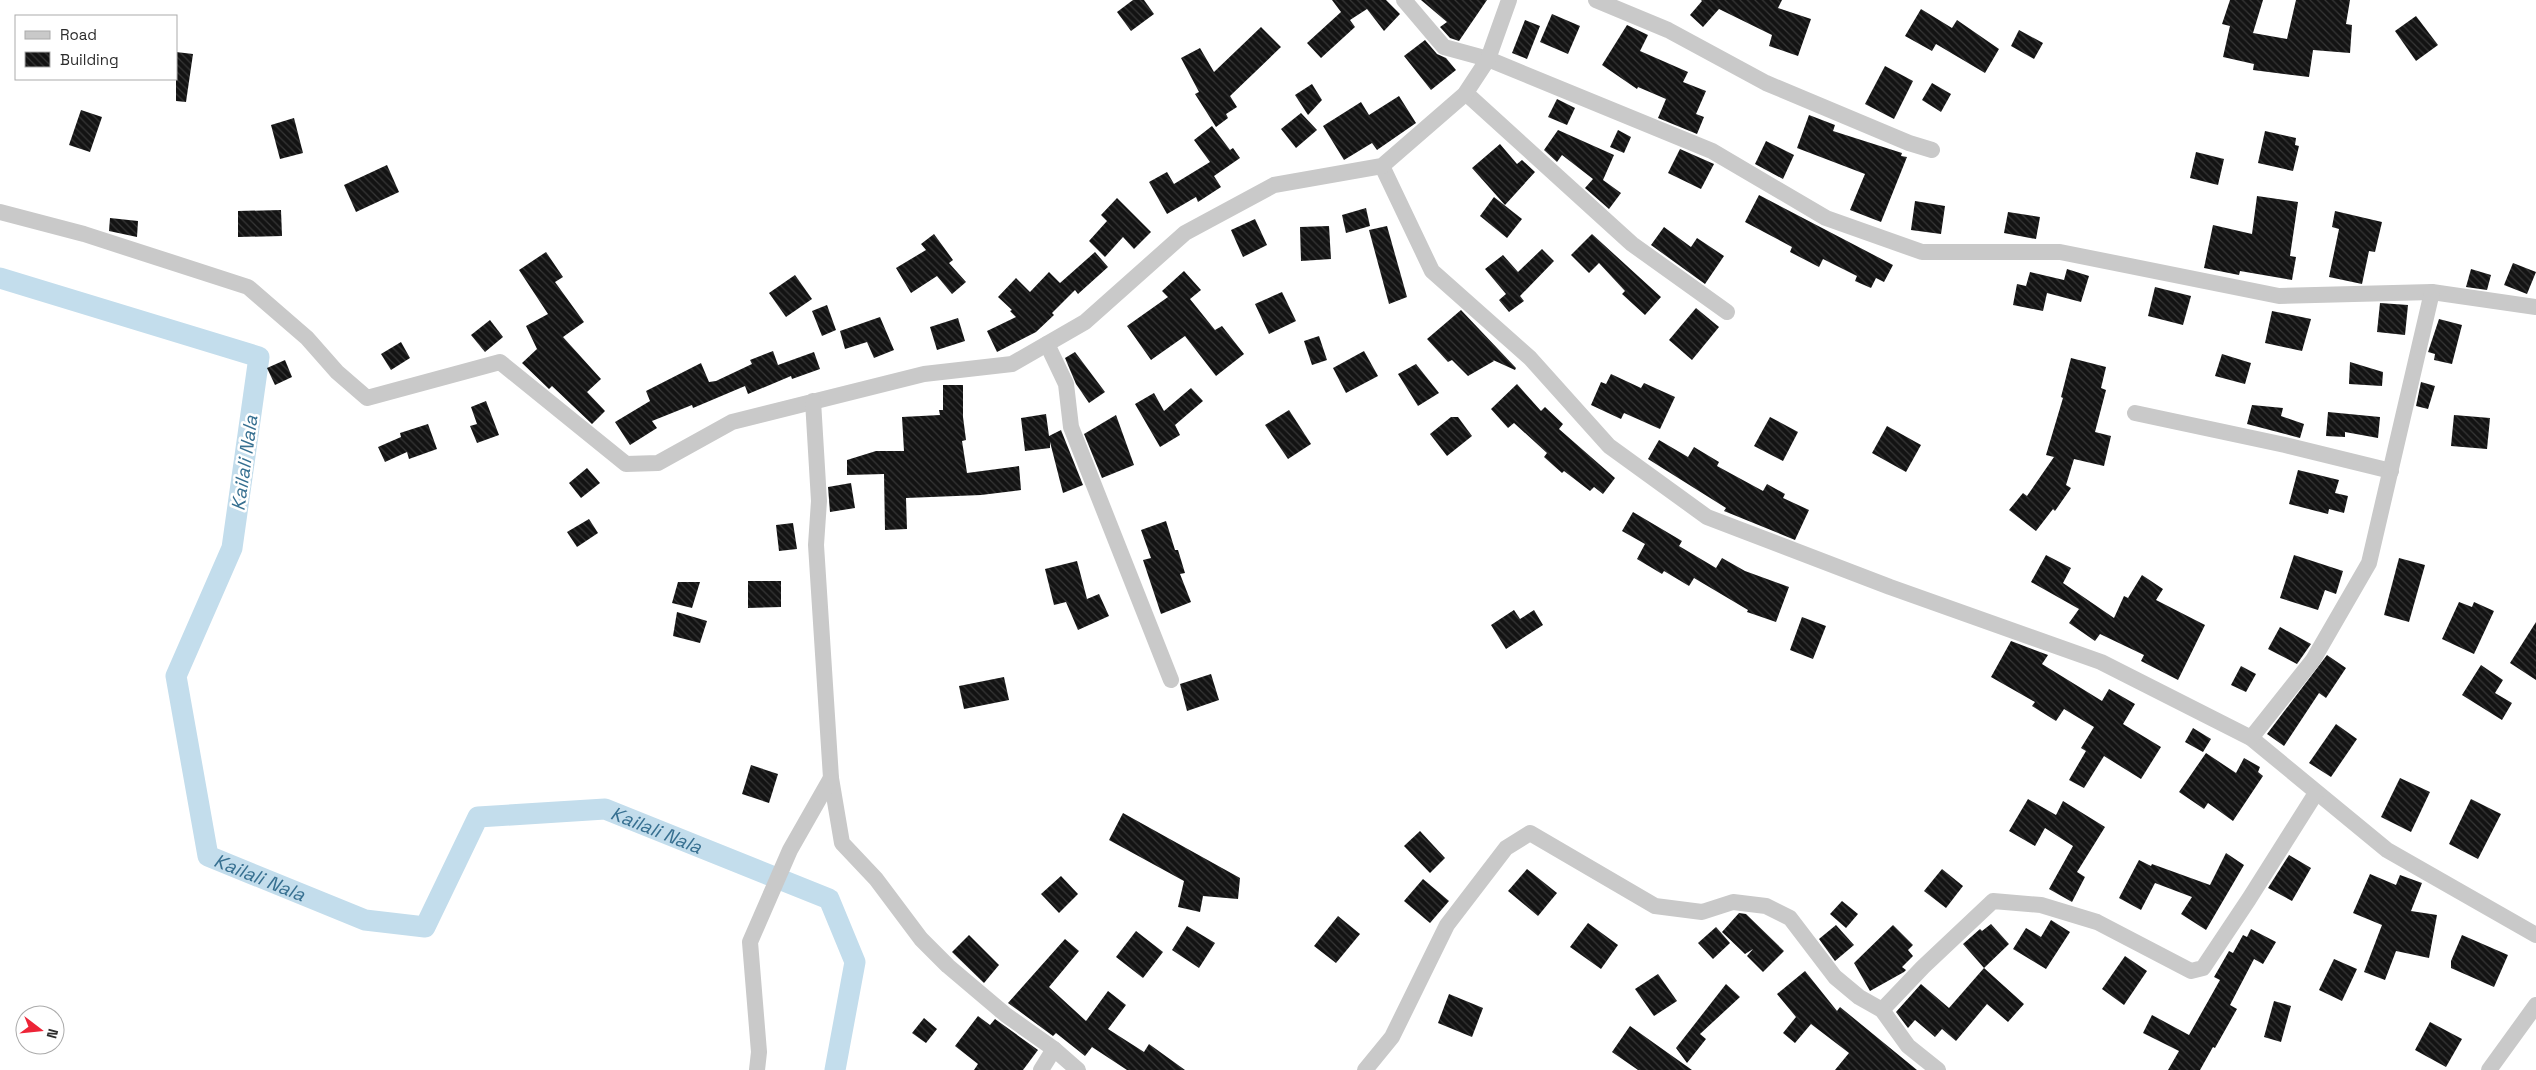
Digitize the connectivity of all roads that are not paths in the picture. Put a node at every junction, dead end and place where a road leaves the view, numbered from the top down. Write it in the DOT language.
graph roads {
  1 [pos="1404,0"];
  2 [pos="1509,0"];
  3 [pos="1596,0"];
  4 [pos="1488,59"];
  5 [pos="1465,94"];
  6 [pos="1932,150"];
  7 [pos="1382,166"];
  8 [pos="0,212"];
  9 [pos="2432,292"];
  10 [pos="2536,307"];
  11 [pos="1727,312"];
  12 [pos="1047,344"];
  13 [pos="813,401"];
  14 [pos="2135,413"];
  15 [pos="2391,471"];
  16 [pos="1170,680"];
  17 [pos="2251,738"];
  18 [pos="831,778"];
  19 [pos="2316,793"];
  20 [pos="2536,935"];
  21 [pos="2536,1006"];
  22 [pos="1882,1010"];
  23 [pos="1054,1049"];
  24 [pos="757,1070"];
  25 [pos="1041,1070"];
  26 [pos="1078,1070"];
  27 [pos="1365,1070"];
  28 [pos="1938,1070"];
  29 [pos="2489,1070"];
  1 -- 4 [label="street"];
  2 -- 4 [label="street"];
  3 -- 6 [label="street"];
  4 -- 5 [label="street"];
  4 -- 9 [label="street"];
  5 -- 7 [label="street"];
  5 -- 11 [label="street"];
  7 -- 12 [label="street"];
  7 -- 17 [label="street"];
  8 -- 13 [label="street"];
  9 -- 10 [label="street"];
  9 -- 15 [label="street"];
  12 -- 13 [label="street"];
  12 -- 16 [label="street"];
  13 -- 18 [label="street"];
  14 -- 15 [label="street"];
  15 -- 17 [label="street"];
  17 -- 19 [label="street"];
  18 -- 23 [label="street"];
  18 -- 24 [label="street"];
  19 -- 20 [label="street"];
  19 -- 22 [label="street"];
  21 -- 29 [label="street"];
  22 -- 27 [label="street"];
  22 -- 28 [label="street"];
  23 -- 25 [label="street"];
  23 -- 26 [label="street"];
}
